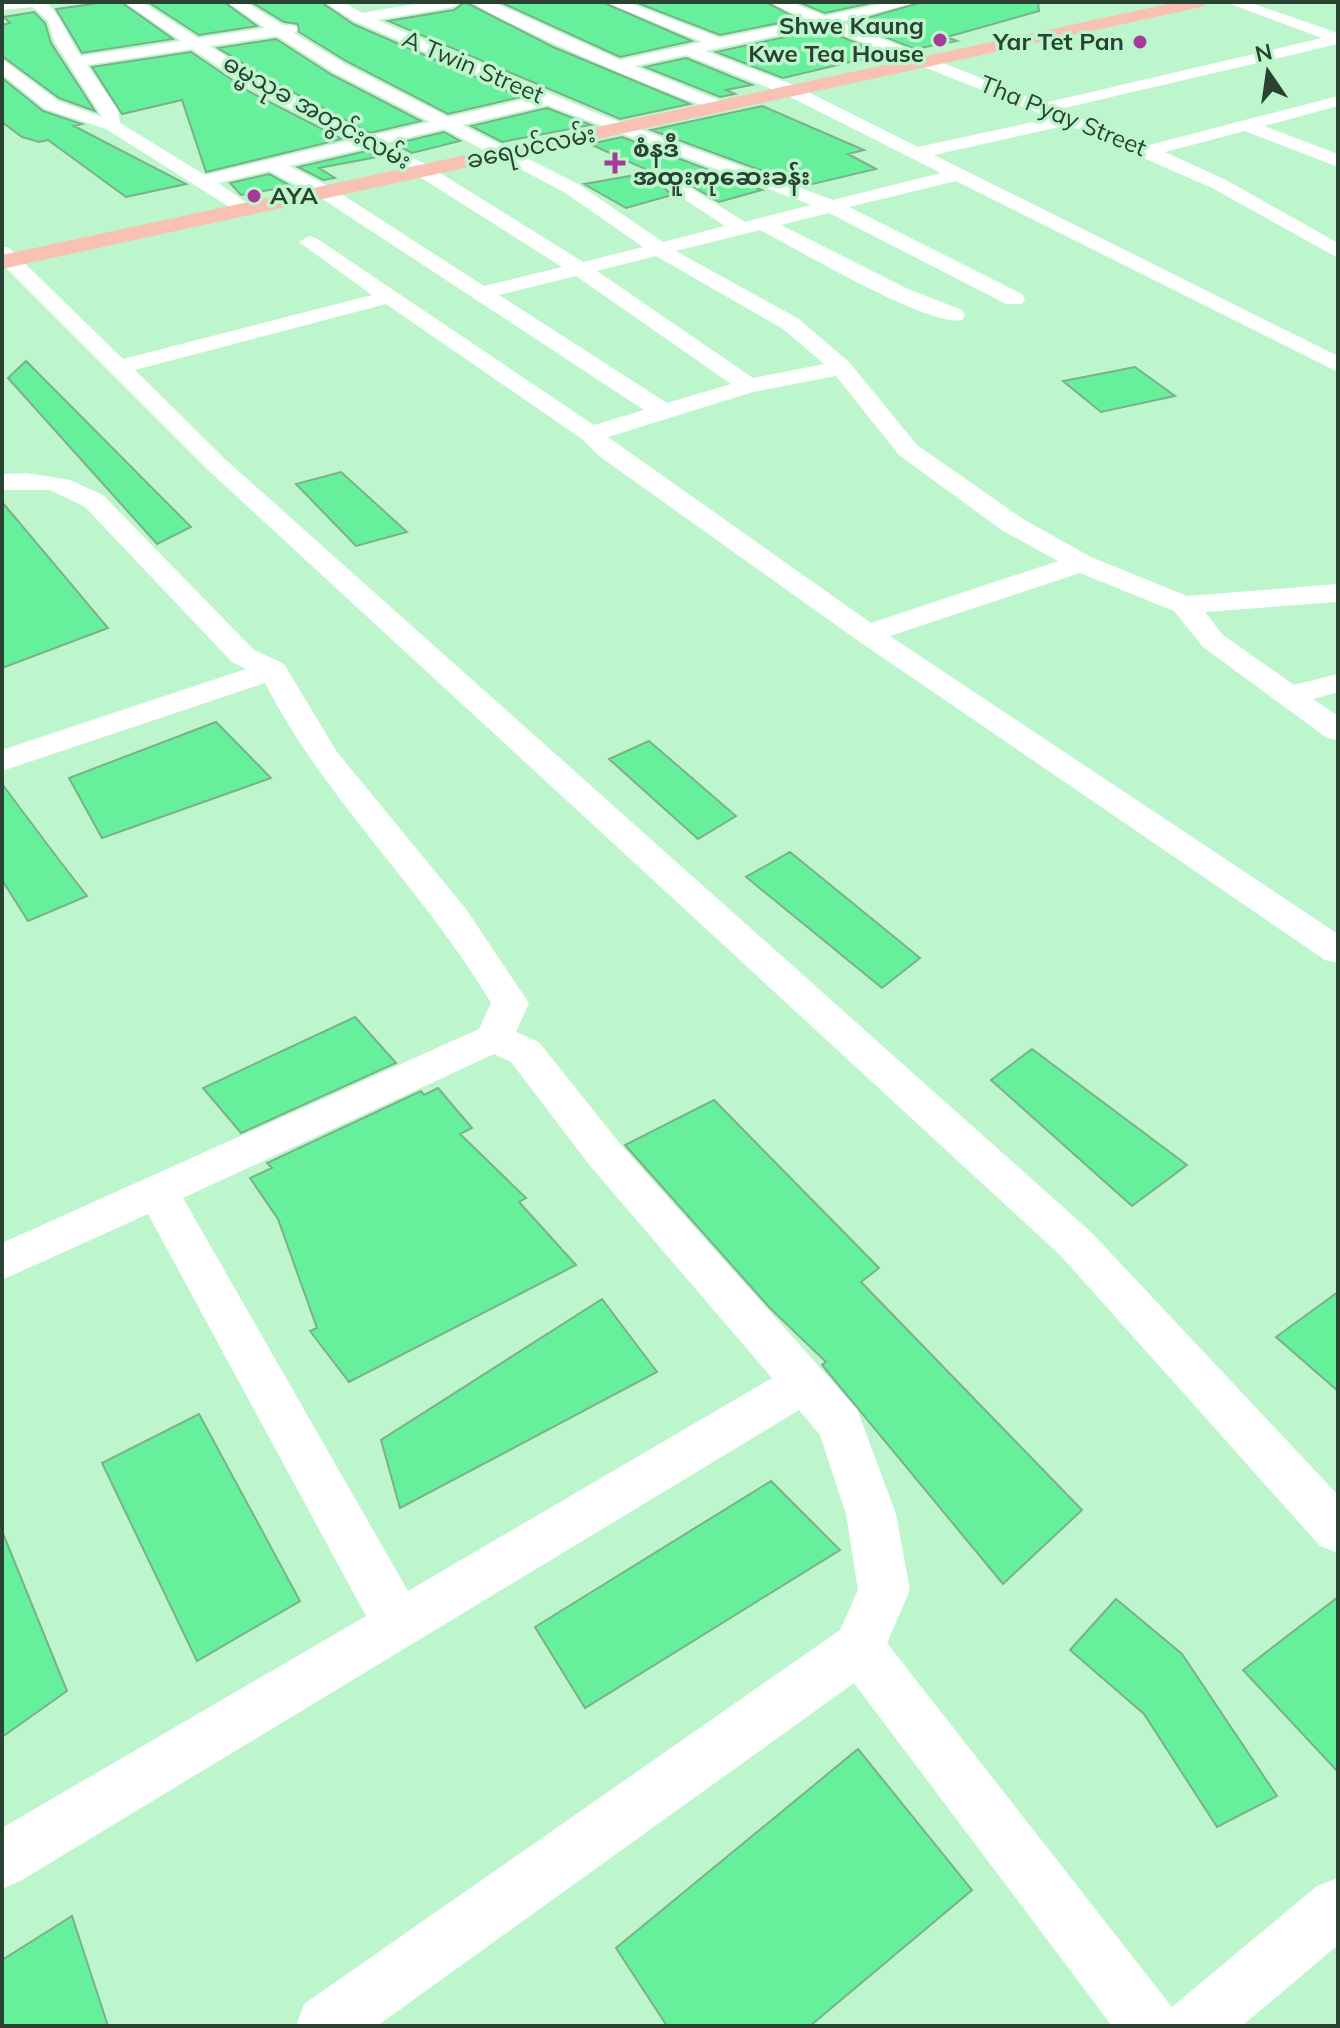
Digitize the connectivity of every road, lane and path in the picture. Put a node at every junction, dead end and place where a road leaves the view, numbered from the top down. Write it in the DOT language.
graph roads {
  1 [pos="35,2"];
  2 [pos="132,2"];
  3 [pos="235,2"];
  4 [pos="332,2"];
  5 [pos="454,2"];
  6 [pos="480,2"];
  7 [pos="613,2"];
  8 [pos="777,2"];
  9 [pos="911,2"];
  10 [pos="1201,2"];
  11 [pos="1233,2"];
  12 [pos="2,5"];
  13 [pos="360,18"];
  14 [pos="823,20"];
  15 [pos="332,23"];
  16 [pos="305,27"];
  17 [pos="277,31"];
  18 [pos="1338,39"];
  19 [pos="714,41"];
  20 [pos="197,44"];
  21 [pos="684,49"];
  22 [pos="926,61"];
  23 [pos="77,62"];
  24 [pos="2,64"];
  25 [pos="618,65"];
  26 [pos="790,90"];
  27 [pos="548,99"];
  28 [pos="1338,101"];
  29 [pos="717,106"];
  30 [pos="1044,108"];
  31 [pos="1071,119"];
  32 [pos="449,124"];
  33 [pos="112,125"];
  34 [pos="1246,125"];
  35 [pos="617,128"];
  36 [pos="366,142"];
  37 [pos="1148,151"];
  38 [pos="506,152"];
  39 [pos="912,154"];
  40 [pos="1338,161"];
  41 [pos="272,165"];
  42 [pos="422,170"];
  43 [pos="956,175"];
  44 [pos="200,182"];
  45 [pos="671,182"];
  46 [pos="325,192"];
  47 [pos="829,205"];
  48 [pos="246,209"];
  49 [pos="752,225"];
  50 [pos="309,242"];
  51 [pos="658,250"];
  52 [pos="1338,252"];
  53 [pos="5,258"];
  54 [pos="582,270"];
  55 [pos="482,293"];
  56 [pos="389,297"];
  57 [pos="1014,299"];
  58 [pos="954,315"];
  59 [pos="1338,365"];
  60 [pos="120,367"];
  61 [pos="842,368"];
  62 [pos="749,386"];
  63 [pos="664,412"];
  64 [pos="591,434"];
  65 [pos="2,482"];
  66 [pos="1081,563"];
  67 [pos="1338,593"];
  68 [pos="1184,605"];
  69 [pos="867,634"];
  70 [pos="273,670"];
  71 [pos="1338,683"];
  72 [pos="1287,696"];
  73 [pos="1338,731"];
  74 [pos="2,761"];
  75 [pos="1338,951"];
  76 [pos="494,1038"];
  77 [pos="157,1191"];
  78 [pos="2,1262"];
  79 [pos="804,1383"];
  80 [pos="1338,1530"];
  81 [pos="398,1624"];
  82 [pos="859,1648"];
  83 [pos="2,1860"];
  84 [pos="1338,1907"];
  85 [pos="326,2026"];
  86 [pos="1150,2026"];
  87 [pos="1195,2026"];
  1 -- 12 [label="street"];
  1 -- 23 [label="street"];
  2 -- 20 [label="street, ဓမ္မသုခ အတွင်းလမ်း"];
  3 -- 17 [label="street"];
  4 -- 13 [label="street, A Twin Street"];
  5 -- 13 [label="street"];
  6 -- 25 [label="street"];
  7 -- 19 [label="street"];
  8 -- 14 [label="street, Tha Pyay Street"];
  9 -- 14 [label="street"];
  10 -- 22 [label="main road, ခရေပင်လမ်း"];
  11 -- 18 [label="street"];
  13 -- 15 [label="street"];
  13 -- 27 [label="street, A Twin Street"];
  14 -- 19 [label="street"];
  14 -- 22 [label="street, Tha Pyay Street"];
  16 -- 17 [label="street"];
  17 -- 20 [label="street"];
  17 -- 32 [label="street"];
  18 -- 30 [label="street"];
  19 -- 21 [label="street"];
  20 -- 23 [label="street"];
  20 -- 36 [label="street, ဓမ္မသုခ အတွင်းလမ်း"];
  21 -- 25 [label="street"];
  21 -- 26 [label="street"];
  22 -- 26 [label="main road, ခရေပင်လမ်း"];
  22 -- 30 [label="street, Tha Pyay Street"];
  23 -- 33 [label="street"];
  24 -- 33 [label="street"];
  25 -- 29 [label="street"];
  26 -- 29 [label="main road, ခရေပင်လမ်း"];
  26 -- 39 [label="street"];
  27 -- 32 [label="street"];
  27 -- 35 [label="street, A Twin Street"];
  28 -- 34 [label="street"];
  29 -- 35 [label="main road, ခရေပင်လမ်း"];
  30 -- 31 [label="street, Tha Pyay Street"];
  31 -- 37 [label="street, Tha Pyay Street"];
  31 -- 39 [label="street"];
  32 -- 36 [label="street"];
  32 -- 38 [label="street"];
  33 -- 44 [label="street"];
  34 -- 37 [label="street"];
  34 -- 40 [label="street"];
  35 -- 38 [label="main road, ခရေပင်လမ်း"];
  35 -- 47 [label="street, A Twin Street"];
  36 -- 41 [label="street"];
  36 -- 42 [label="street, ဓမ္မသုခ အတွင်းလမ်း"];
  37 -- 52 [label="street, Tha Pyay Street"];
  38 -- 42 [label="main road, ခရေပင်လမ်း"];
  38 -- 51 [label="street"];
  39 -- 43 [label="street"];
  41 -- 44 [label="street"];
  41 -- 46 [label="street"];
  42 -- 46 [label="main road, ခရေပင်လမ်း"];
  42 -- 54 [label="street, ဓမ္မသုခ အတွင်းလမ်း"];
  43 -- 47 [label="street"];
  43 -- 59 [label="street"];
  44 -- 48 [label="street"];
  45 -- 49 [label="street"];
  46 -- 48 [label="main road, ခရေပင်လမ်း"];
  46 -- 55 [label="street"];
  47 -- 49 [label="street"];
  47 -- 57 [label="street, A Twin Street"];
  48 -- 53 [label="main road, ခရေပင်လမ်း"];
  49 -- 51 [label="street"];
  49 -- 58 [label="street"];
  50 -- 56 [label="street"];
  51 -- 54 [label="street"];
  51 -- 61 [label="street"];
  53 -- 60 [label="street"];
  54 -- 55 [label="street"];
  54 -- 62 [label="street, ဓမ္မသုခ အတွင်းလမ်း"];
  55 -- 63 [label="street"];
  56 -- 60 [label="street"];
  56 -- 64 [label="street"];
  60 -- 80 [label="street"];
  61 -- 62 [label="street"];
  61 -- 66 [label="street"];
  62 -- 63 [label="street"];
  63 -- 64 [label="street"];
  64 -- 69 [label="street"];
  65 -- 70 [label="street"];
  66 -- 68 [label="street"];
  66 -- 69 [label="street"];
  67 -- 68 [label="street"];
  68 -- 72 [label="street"];
  69 -- 75 [label="street"];
  70 -- 74 [label="street"];
  70 -- 76 [label="street"];
  71 -- 72 [label="street"];
  72 -- 73 [label="street"];
  76 -- 77 [label="street"];
  76 -- 79 [label="street"];
  77 -- 78 [label="street"];
  77 -- 81 [label="street"];
  79 -- 81 [label="street"];
  79 -- 82 [label="street"];
  81 -- 83 [label="street"];
  82 -- 85 [label="street"];
  82 -- 86 [label="street"];
  84 -- 87 [label="street"];
}
